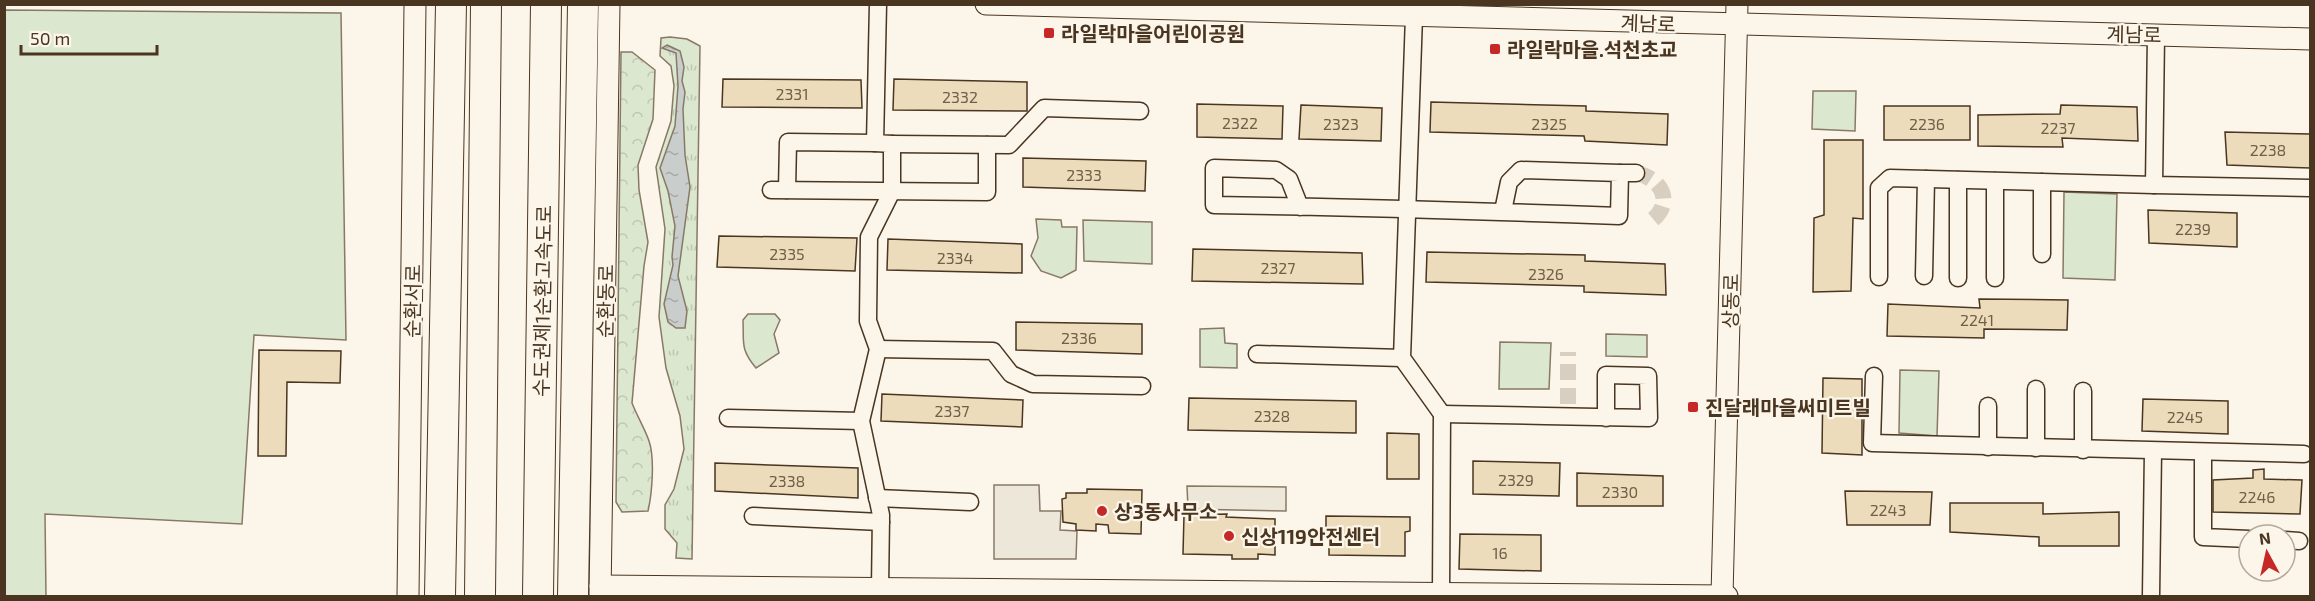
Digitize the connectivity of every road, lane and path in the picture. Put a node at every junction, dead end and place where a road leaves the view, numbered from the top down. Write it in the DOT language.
graph roads {
  1 [pos="415,4"];
  2 [pos="451,4"];
  3 [pos="486,4"];
  4 [pos="546,4"];
  5 [pos="583,4"];
  6 [pos="609,4"];
  7 [pos="878,4"];
  8 [pos="986,4"];
  9 [pos="1737,15"];
  10 [pos="1414,16"];
  11 [pos="2156,35"];
  12 [pos="2310,39"];
  13 [pos="1140,111"];
  14 [pos="884,144"];
  15 [pos="987,145"];
  16 [pos="1926,179"];
  17 [pos="1958,180"];
  18 [pos="1995,181"];
  19 [pos="2042,182"];
  20 [pos="2154,185"];
  21 [pos="2310,188"];
  22 [pos="892,191"];
  23 [pos="1300,207"];
  24 [pos="1407,208"];
  25 [pos="1503,211"];
  26 [pos="2042,254"];
  27 [pos="1924,276"];
  28 [pos="1878,277"];
  29 [pos="1958,278"];
  30 [pos="1995,278"];
  31 [pos="878,349"];
  32 [pos="1257,354"];
  33 [pos="1402,358"];
  34 [pos="1874,376"];
  35 [pos="1142,386"];
  36 [pos="2036,389"];
  37 [pos="2084,391"];
  38 [pos="1988,406"];
  39 [pos="1442,414"];
  40 [pos="728,418"];
  41 [pos="1606,418"];
  42 [pos="861,421"];
  43 [pos="1988,447"];
  44 [pos="2036,448"];
  45 [pos="2083,450"];
  46 [pos="2153,452"];
  47 [pos="2203,452"];
  48 [pos="2304,454"];
  49 [pos="877,498"];
  50 [pos="970,502"];
  51 [pos="753,516"];
  52 [pos="881,522"];
  53 [pos="2237,538"];
  54 [pos="880,589"];
  55 [pos="600,592"];
  56 [pos="831,593"];
  57 [pos="1441,594"];
  58 [pos="1521,596"];
  59 [pos="1724,596"];
  60 [pos="408,597"];
  61 [pos="440,597"];
  62 [pos="480,597"];
  63 [pos="538,597"];
  64 [pos="573,597"];
  65 [pos="2151,597"];
  1 -- 60 [label="street, 순환서로"];
  2 -- 61 [label="highway"];
  3 -- 62 [label="highway"];
  4 -- 63 [label="highway, 수도권제1순환고속도로"];
  5 -- 64 [label="highway"];
  6 -- 55 [label="street, 순환동로"];
  7 -- 14 [label="street"];
  8 -- 10 [label="street, 계남로"];
  9 -- 10 [label="street, 계남로"];
  9 -- 11 [label="street, 계남로"];
  9 -- 59 [label="street, 상동로"];
  10 -- 24 [label="street"];
  11 -- 12 [label="street, 계남로"];
  11 -- 20 [label="street"];
  13 -- 15 [label="street"];
  14 -- 15 [label="street"];
  14 -- 22 [label="street"];
  14 -- 22 [label="street"];
  15 -- 22 [label="street"];
  16 -- 17 [label="street"];
  16 -- 27 [label="street"];
  16 -- 28 [label="street"];
  17 -- 18 [label="street"];
  17 -- 29 [label="street"];
  18 -- 19 [label="street"];
  18 -- 30 [label="street"];
  19 -- 20 [label="street"];
  19 -- 26 [label="street"];
  20 -- 21 [label="street"];
  22 -- 31 [label="street"];
  23 -- 23 [label="street"];
  23 -- 24 [label="street"];
  24 -- 25 [label="street"];
  24 -- 33 [label="street"];
  25 -- 25 [label="street"];
  31 -- 35 [label="street"];
  31 -- 42 [label="street"];
  32 -- 33 [label="street"];
  33 -- 39 [label="street"];
  34 -- 43 [label="street"];
  36 -- 44 [label="street"];
  37 -- 45 [label="street"];
  38 -- 43 [label="street"];
  39 -- 41 [label="street"];
  39 -- 57 [label="street"];
  40 -- 42 [label="street"];
  42 -- 49 [label="street"];
  43 -- 44 [label="street"];
  44 -- 45 [label="street"];
  45 -- 46 [label="street"];
  46 -- 47 [label="street"];
  46 -- 65 [label="street"];
  47 -- 48 [label="street"];
  47 -- 53 [label="street"];
  49 -- 50 [label="street"];
  49 -- 52 [label="street"];
  51 -- 52 [label="street"];
  52 -- 54 [label="street"];
  54 -- 56 [label="street"];
  54 -- 57 [label="street"];
  55 -- 56 [label="street"];
  57 -- 58 [label="street"];
  58 -- 59 [label="street"];
}
